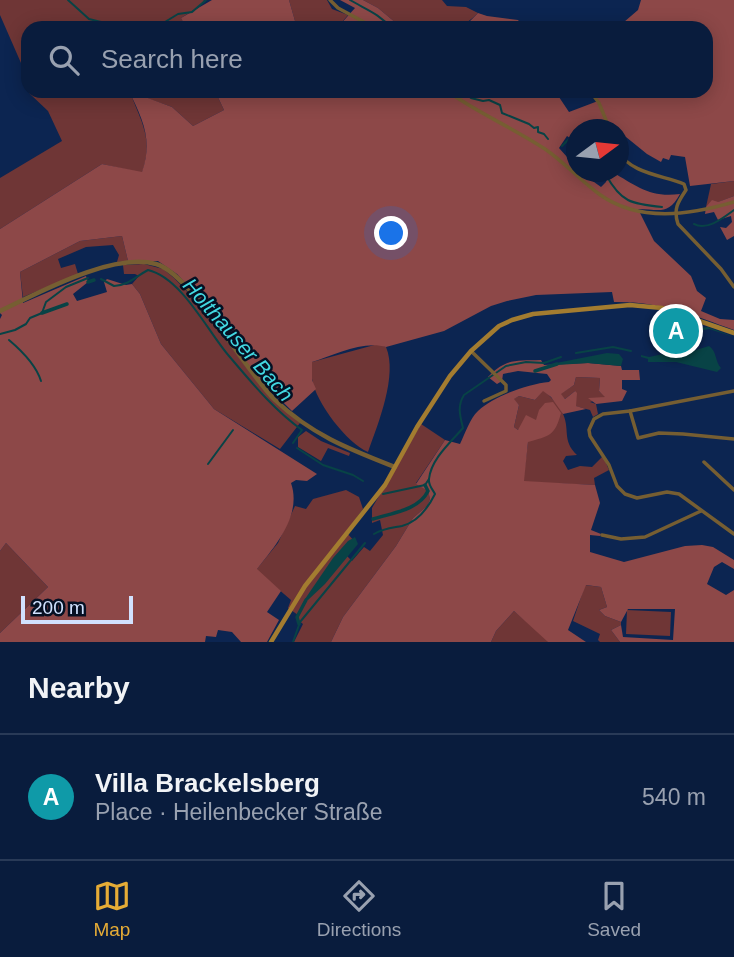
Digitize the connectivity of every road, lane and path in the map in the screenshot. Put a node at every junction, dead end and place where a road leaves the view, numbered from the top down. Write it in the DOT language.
graph roads {
  1 [pos="330,0"];
  2 [pos="362,21"];
  3 [pos="459,98"];
  4 [pos="595,98"];
  5 [pos="606,119"];
  6 [pos="629,162"];
  7 [pos="734,202"];
  8 [pos="675,214"];
  9 [pos="734,288"];
  10 [pos="0,310"];
  11 [pos="734,333"];
  12 [pos="471,351"];
  13 [pos="734,391"];
  14 [pos="484,401"];
  15 [pos="630,411"];
  16 [pos="734,439"];
  17 [pos="704,462"];
  18 [pos="395,467"];
  19 [pos="734,489"];
  20 [pos="701,511"];
  21 [pos="734,534"];
  22 [pos="602,535"];
  23 [pos="271,642"];
  1 -- 2 [label="street"];
  3 -- 8 [label="street"];
  4 -- 5 [label="street"];
  6 -- 8 [label="street"];
  7 -- 8 [label="street"];
  8 -- 9 [label="street"];
  10 -- 18 [label="street"];
  11 -- 12 [label="main road"];
  12 -- 14 [label="street"];
  12 -- 18 [label="main road"];
  13 -- 15 [label="street"];
  15 -- 16 [label="street"];
  15 -- 20 [label="street"];
  17 -- 19 [label="street"];
  18 -- 23 [label="main road"];
  20 -- 21 [label="street"];
  20 -- 22 [label="street"];
}
